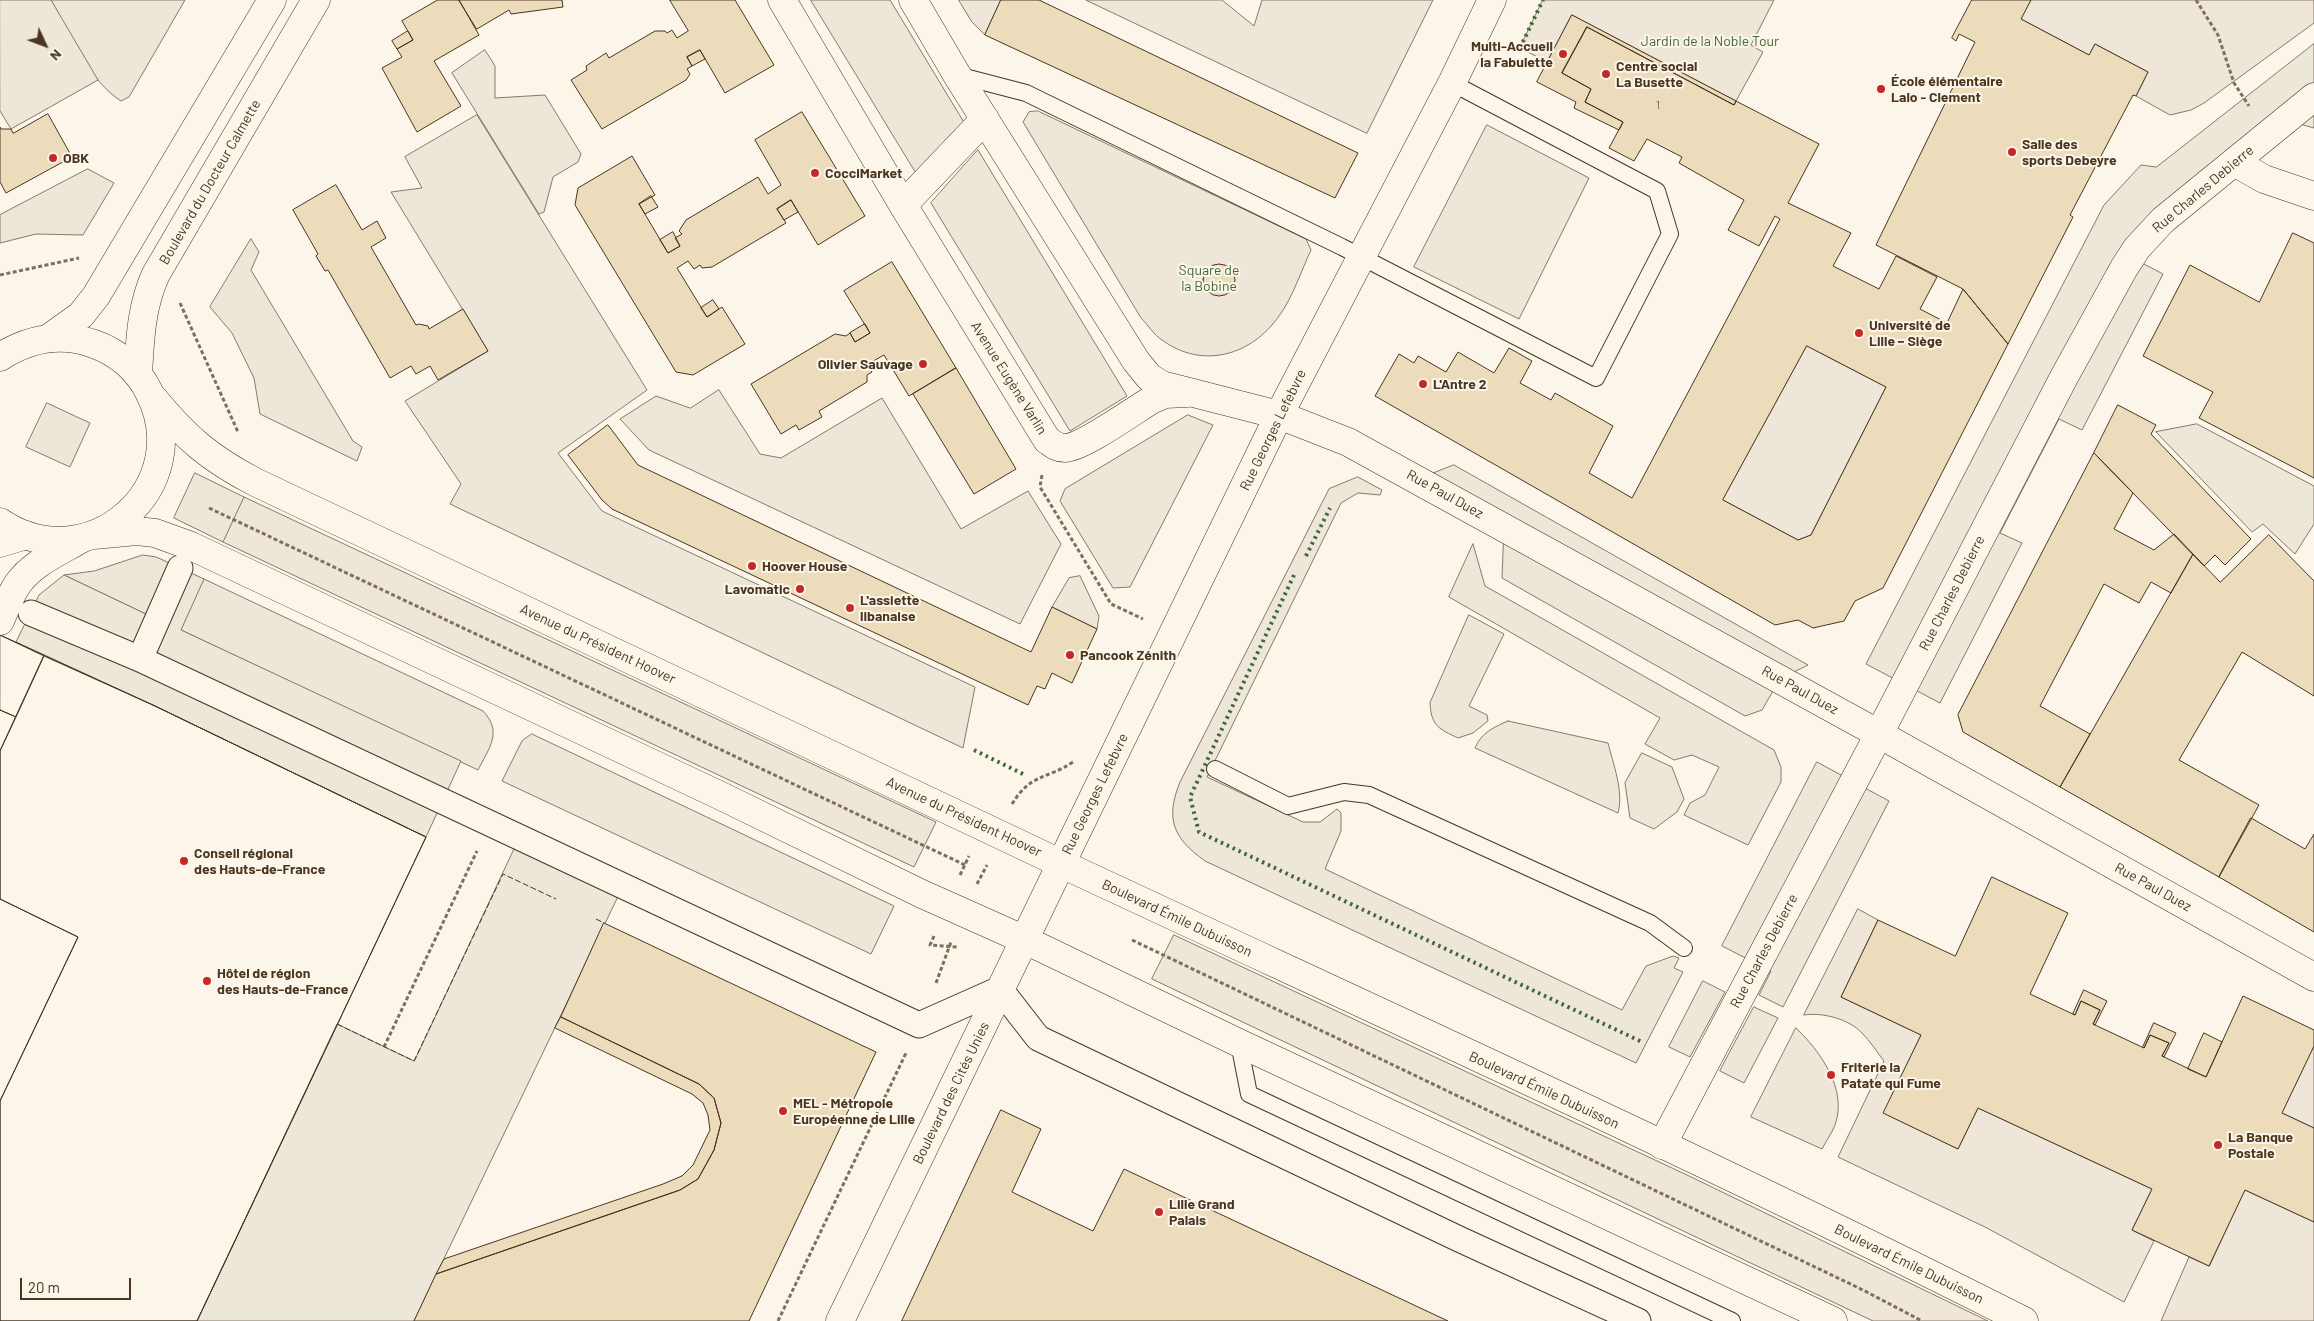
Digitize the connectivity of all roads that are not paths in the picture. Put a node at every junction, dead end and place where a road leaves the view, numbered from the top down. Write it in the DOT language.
graph roads {
  1 [pos="272,0"];
  2 [pos="316,0"];
  3 [pos="782,0"];
  4 [pos="913,0"];
  5 [pos="1492,0"];
  6 [pos="957,75"];
  7 [pos="1452,83"];
  8 [pos="2314,97"];
  9 [pos="985,119"];
  10 [pos="2234,162"];
  11 [pos="2314,196"];
  12 [pos="903,204"];
  13 [pos="1361,257"];
  14 [pos="25,342"];
  15 [pos="0,358"];
  16 [pos="138,375"];
  17 [pos="1191,393"];
  18 [pos="153,398"];
  19 [pos="1279,415"];
  20 [pos="0,522"];
  21 [pos="26,535"];
  22 [pos="87,537"];
  23 [pos="0,543"];
  24 [pos="180,568"];
  25 [pos="31,613"];
  26 [pos="0,621"];
  27 [pos="140,659"];
  28 [pos="1879,734"];
  29 [pos="1215,769"];
  30 [pos="1061,864"];
  31 [pos="1025,940"];
  32 [pos="1684,948"];
  33 [pos="2314,977"];
  34 [pos="1000,989"];
  35 [pos="1239,1043"];
  36 [pos="1662,1145"];
  37 [pos="840,1321"];
  38 [pos="1638,1321"];
  39 [pos="1732,1321"];
  40 [pos="1833,1321"];
  41 [pos="2024,1321"];
  1 -- 14 [label="main road"];
  2 -- 16 [label="main road, Boulevard du Docteur Calmette"];
  3 -- 12 [label="main road, Avenue Eugène Varlin"];
  4 -- 6 [label="main road, Avenue Eugène Varlin"];
  5 -- 7 [label="main road, Rue Georges Lefebvre"];
  6 -- 9 [label="main road, Avenue Eugène Varlin"];
  6 -- 13 [label="lane"];
  7 -- 13 [label="main road, Rue Georges Lefebvre"];
  7 -- 13 [label="lane"];
  8 -- 10 [label="main road, Rue Charles Debierre"];
  9 -- 12 [label="main road"];
  9 -- 17 [label="main road, Avenue Eugène Varlin"];
  10 -- 11 [label="main road"];
  10 -- 28 [label="main road, Rue Charles Debierre"];
  12 -- 17 [label="main road, Avenue Eugène Varlin"];
  13 -- 19 [label="main road, Rue Georges Lefebvre"];
  14 -- 15 [label="main road"];
  14 -- 16 [label="main road, Avenue du Président Hoover"];
  16 -- 18 [label="main road, Avenue du Président Hoover"];
  17 -- 19 [label="main road, Avenue Eugène Varlin"];
  18 -- 22 [label="main road, Avenue du Président Hoover"];
  18 -- 30 [label="main road, Avenue du Président Hoover"];
  19 -- 28 [label="main road, Rue Paul Duez"];
  19 -- 30 [label="main road, Rue Georges Lefebvre"];
  20 -- 21 [label="main road, Avenue du Président Hoover"];
  21 -- 22 [label="main road, Avenue du Président Hoover"];
  21 -- 23 [label="main road"];
  22 -- 26 [label="main road"];
  22 -- 31 [label="main road, Avenue du Président Hoover"];
  24 -- 27 [label="street"];
  25 -- 27 [label="street"];
  27 -- 34 [label="street"];
  28 -- 33 [label="main road, Rue Paul Duez"];
  28 -- 36 [label="main road, Rue Charles Debierre"];
  29 -- 32 [label="lane"];
  30 -- 31 [label="main road, Boulevard des Cités Unies"];
  30 -- 36 [label="main road, Boulevard Émile Dubuisson"];
  31 -- 34 [label="main road, Boulevard des Cités Unies"];
  31 -- 35 [label="main road"];
  34 -- 37 [label="main road, Boulevard des Cités Unies"];
  34 -- 38 [label="street"];
  35 -- 39 [label="lane"];
  35 -- 40 [label="main road"];
  36 -- 41 [label="main road, Boulevard Émile Dubuisson"];
}
